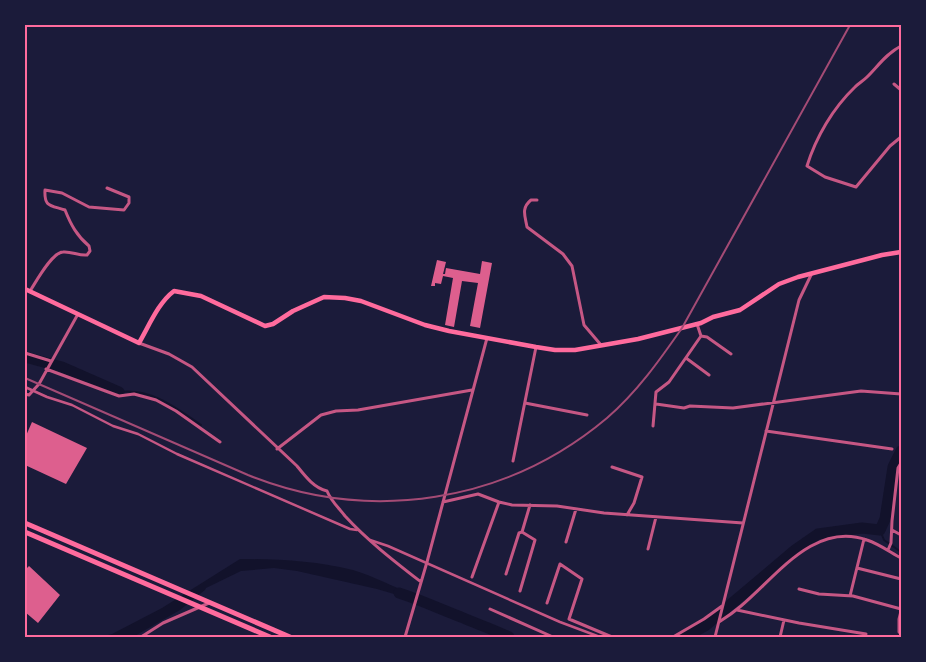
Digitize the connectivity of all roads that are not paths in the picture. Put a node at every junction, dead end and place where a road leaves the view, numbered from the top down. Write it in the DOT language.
graph roads {
  1 [pos="901,46"];
  2 [pos="894,84"];
  3 [pos="901,90"];
  4 [pos="901,137"];
  5 [pos="107,188"];
  6 [pos="537,200"];
  7 [pos="901,252"];
  8 [pos="812,273"];
  9 [pos="27,290"];
  10 [pos="78,314"];
  11 [pos="697,324"];
  12 [pos="701,336"];
  13 [pos="487,338"];
  14 [pos="139,342"];
  15 [pos="601,345"];
  16 [pos="536,347"];
  17 [pos="25,353"];
  18 [pos="731,354"];
  19 [pos="686,358"];
  20 [pos="52,361"];
  21 [pos="46,369"];
  22 [pos="709,375"];
  23 [pos="25,387"];
  24 [pos="472,390"];
  25 [pos="33,391"];
  26 [pos="25,394"];
  27 [pos="901,394"];
  28 [pos="525,403"];
  29 [pos="773,403"];
  30 [pos="656,404"];
  31 [pos="587,415"];
  32 [pos="653,426"];
  33 [pos="766,431"];
  34 [pos="220,442"];
  35 [pos="277,449"];
  36 [pos="892,449"];
  37 [pos="513,461"];
  38 [pos="901,463"];
  39 [pos="612,467"];
  40 [pos="443,502"];
  41 [pos="499,502"];
  42 [pos="530,505"];
  43 [pos="576,509"];
  44 [pos="627,515"];
  45 [pos="656,517"];
  46 [pos="743,523"];
  47 [pos="25,524"];
  48 [pos="358,530"];
  49 [pos="892,530"];
  50 [pos="25,532"];
  51 [pos="522,532"];
  52 [pos="901,535"];
  53 [pos="369,539"];
  54 [pos="864,539"];
  55 [pos="566,542"];
  56 [pos="648,549"];
  57 [pos="888,549"];
  58 [pos="901,558"];
  59 [pos="427,562"];
  60 [pos="857,568"];
  61 [pos="506,574"];
  62 [pos="472,576"];
  63 [pos="901,579"];
  64 [pos="421,582"];
  65 [pos="799,589"];
  66 [pos="520,591"];
  67 [pos="850,596"];
  68 [pos="209,602"];
  69 [pos="547,603"];
  70 [pos="196,605"];
  71 [pos="722,606"];
  72 [pos="490,609"];
  73 [pos="736,610"];
  74 [pos="901,610"];
  75 [pos="784,620"];
  76 [pos="719,621"];
  77 [pos="866,634"];
  78 [pos="901,634"];
  79 [pos="141,637"];
  80 [pos="270,637"];
  81 [pos="290,637"];
  82 [pos="405,637"];
  83 [pos="553,637"];
  84 [pos="600,637"];
  85 [pos="612,637"];
  86 [pos="673,637"];
  87 [pos="715,637"];
  88 [pos="780,637"];
  1 -- 4 [label="street"];
  2 -- 3 [label="street"];
  5 -- 9 [label="street"];
  6 -- 15 [label="street"];
  7 -- 8 [label="main road"];
  8 -- 11 [label="main road"];
  8 -- 29 [label="street"];
  9 -- 10 [label="main road"];
  10 -- 14 [label="main road"];
  10 -- 20 [label="street"];
  11 -- 12 [label="street"];
  11 -- 15 [label="main road"];
  12 -- 18 [label="street"];
  12 -- 19 [label="street"];
  13 -- 14 [label="main road"];
  13 -- 16 [label="main road"];
  13 -- 24 [label="street"];
  14 -- 35 [label="street"];
  15 -- 16 [label="main road"];
  16 -- 28 [label="street"];
  17 -- 20 [label="street"];
  19 -- 22 [label="street"];
  19 -- 30 [label="street"];
  20 -- 21 [label="street"];
  21 -- 25 [label="street"];
  21 -- 34 [label="street"];
  23 -- 25 [label="street"];
  24 -- 35 [label="street"];
  24 -- 40 [label="street"];
  25 -- 26 [label="street"];
  25 -- 48 [label="street"];
  27 -- 29 [label="street"];
  28 -- 31 [label="street"];
  28 -- 37 [label="street"];
  29 -- 30 [label="street"];
  29 -- 33 [label="street"];
  30 -- 32 [label="street"];
  33 -- 36 [label="street"];
  33 -- 46 [label="street"];
  35 -- 48 [label="street"];
  38 -- 49 [label="street"];
  39 -- 44 [label="street"];
  40 -- 41 [label="street"];
  40 -- 59 [label="street"];
  41 -- 42 [label="street"];
  41 -- 62 [label="street"];
  42 -- 43 [label="street"];
  42 -- 51 [label="street"];
  43 -- 44 [label="street"];
  43 -- 55 [label="street"];
  44 -- 45 [label="street"];
  45 -- 46 [label="street"];
  45 -- 56 [label="street"];
  46 -- 71 [label="street"];
  47 -- 68 [label="highway"];
  48 -- 53 [label="street"];
  49 -- 52 [label="street"];
  49 -- 57 [label="street"];
  50 -- 70 [label="highway"];
  51 -- 61 [label="street"];
  51 -- 66 [label="street"];
  53 -- 59 [label="street"];
  53 -- 64 [label="street"];
  54 -- 57 [label="street"];
  54 -- 60 [label="street"];
  54 -- 73 [label="street"];
  57 -- 58 [label="street"];
  59 -- 64 [label="street"];
  59 -- 84 [label="street"];
  60 -- 63 [label="street"];
  60 -- 67 [label="street"];
  64 -- 82 [label="street"];
  65 -- 67 [label="street"];
  67 -- 74 [label="street"];
  68 -- 70 [label="street"];
  68 -- 81 [label="highway"];
  69 -- 85 [label="street"];
  70 -- 79 [label="street"];
  70 -- 80 [label="highway"];
  71 -- 76 [label="street"];
  71 -- 86 [label="street"];
  72 -- 83 [label="street"];
  73 -- 75 [label="street"];
  73 -- 76 [label="street"];
  74 -- 78 [label="street"];
  75 -- 77 [label="street"];
  75 -- 88 [label="street"];
  76 -- 87 [label="street"];
}
